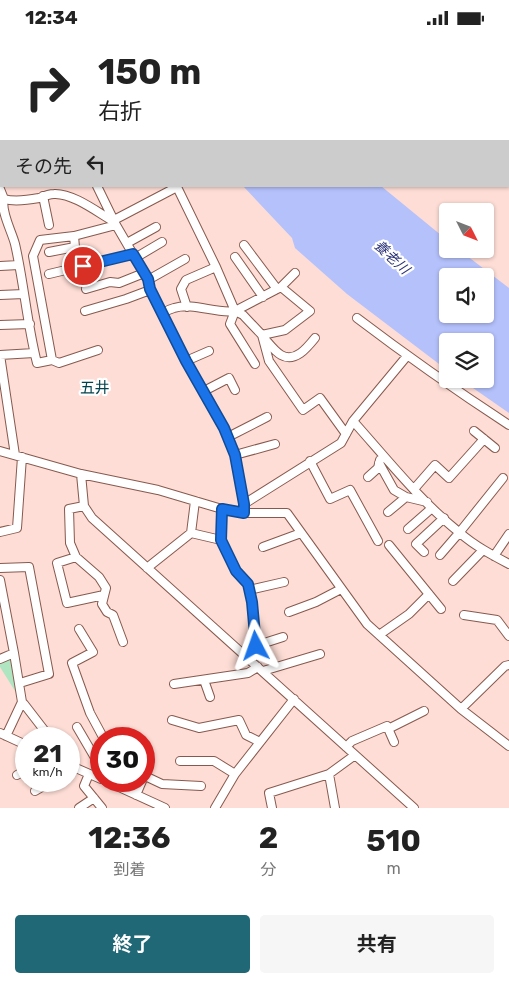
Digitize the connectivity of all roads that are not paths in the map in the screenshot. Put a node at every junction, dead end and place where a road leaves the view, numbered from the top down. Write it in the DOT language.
graph roads {
  1 [pos="98,187"];
  2 [pos="0,189"];
  3 [pos="43,196"];
  4 [pos="4,199"];
  5 [pos="115,222"];
  6 [pos="49,225"];
  7 [pos="156,227"];
  8 [pos="74,236"];
  9 [pos="162,242"];
  10 [pos="127,243"];
  11 [pos="244,245"];
  12 [pos="49,253"];
  13 [pos="134,256"];
  14 [pos="235,257"];
  15 [pos="185,259"];
  16 [pos="19,265"];
  17 [pos="0,266"];
  18 [pos="216,267"];
  19 [pos="295,273"];
  20 [pos="49,274"];
  21 [pos="146,276"];
  22 [pos="279,288"];
  23 [pos="86,289"];
  24 [pos="150,289"];
  25 [pos="24,294"];
  26 [pos="0,295"];
  27 [pos="263,297"];
  28 [pos="187,307"];
  29 [pos="85,311"];
  30 [pos="235,311"];
  31 [pos="163,313"];
  32 [pos="357,318"];
  33 [pos="30,324"];
  34 [pos="0,325"];
  35 [pos="262,335"];
  36 [pos="315,338"];
  37 [pos="98,350"];
  38 [pos="210,351"];
  39 [pos="34,353"];
  40 [pos="0,355"];
  41 [pos="407,356"];
  42 [pos="52,360"];
  43 [pos="186,361"];
  44 [pos="255,364"];
  45 [pos="236,389"];
  46 [pos="204,391"];
  47 [pos="267,417"];
  48 [pos="353,421"];
  49 [pos="509,425"];
  50 [pos="474,431"];
  51 [pos="346,434"];
  52 [pos="228,437"];
  53 [pos="484,439"];
  54 [pos="275,444"];
  55 [pos="495,448"];
  56 [pos="0,451"];
  57 [pos="382,453"];
  58 [pos="235,455"];
  59 [pos="18,456"];
  60 [pos="310,461"];
  61 [pos="380,463"];
  62 [pos="80,474"];
  63 [pos="368,477"];
  64 [pos="503,478"];
  65 [pos="414,489"];
  66 [pos="406,497"];
  67 [pos="195,501"];
  68 [pos="244,504"];
  69 [pos="429,505"];
  70 [pos="84,506"];
  71 [pos="222,509"];
  72 [pos="388,512"];
  73 [pos="244,513"];
  74 [pos="444,518"];
  75 [pos="408,529"];
  76 [pos="0,532"];
  77 [pos="191,533"];
  78 [pos="301,533"];
  79 [pos="460,533"];
  80 [pos="509,534"];
  81 [pos="221,540"];
  82 [pos="378,541"];
  83 [pos="389,545"];
  84 [pos="263,547"];
  85 [pos="483,550"];
  86 [pos="424,552"];
  87 [pos="440,555"];
  88 [pos="494,556"];
  89 [pos="76,557"];
  90 [pos="509,564"];
  91 [pos="0,568"];
  92 [pos="147,568"];
  93 [pos="0,581"];
  94 [pos="453,581"];
  95 [pos="284,582"];
  96 [pos="341,589"];
  97 [pos="249,590"];
  98 [pos="428,594"];
  99 [pos="104,595"];
  100 [pos="441,609"];
  101 [pos="289,612"];
  102 [pos="464,615"];
  103 [pos="79,629"];
  104 [pos="379,635"];
  105 [pos="509,636"];
  106 [pos="283,637"];
  107 [pos="123,642"];
  108 [pos="256,646"];
  109 [pos="14,653"];
  110 [pos="320,654"];
  111 [pos="0,659"];
  112 [pos="249,659"];
  113 [pos="509,665"];
  114 [pos="261,669"];
  115 [pos="204,680"];
  116 [pos="20,683"];
  117 [pos="174,684"];
  118 [pos="210,697"];
  119 [pos="294,699"];
  120 [pos="22,703"];
  121 [pos="461,709"];
  122 [pos="424,711"];
  123 [pos="172,720"];
  124 [pos="42,727"];
  125 [pos="98,727"];
  126 [pos="388,729"];
  127 [pos="80,732"];
  128 [pos="3,734"];
  129 [pos="15,740"];
  130 [pos="260,742"];
  131 [pos="394,742"];
  132 [pos="509,746"];
  133 [pos="346,747"];
  134 [pos="90,749"];
  135 [pos="355,755"];
  136 [pos="180,761"];
  137 [pos="80,770"];
  138 [pos="89,774"];
  139 [pos="235,774"];
  140 [pos="328,774"];
  141 [pos="155,781"];
  142 [pos="201,786"];
  143 [pos="132,792"];
  144 [pos="137,792"];
  145 [pos="136,795"];
  146 [pos="94,798"];
  147 [pos="79,808"];
  148 [pos="102,808"];
  149 [pos="165,808"];
  150 [pos="215,808"];
  151 [pos="272,808"];
  152 [pos="335,808"];
  153 [pos="414,808"];
  1 -- 5 [label="street"];
  2 -- 4 [label="street"];
  3 -- 4 [label="street"];
  3 -- 5 [label="street"];
  3 -- 6 [label="street"];
  4 -- 16 [label="street"];
  5 -- 8 [label="street"];
  5 -- 10 [label="street"];
  5 -- 18 [label="street"];
  7 -- 10 [label="street"];
  8 -- 12 [label="street"];
  8 -- 42 [label="street"];
  9 -- 13 [label="street"];
  10 -- 13 [label="street"];
  11 -- 22 [label="street"];
  13 -- 20 [label="street"];
  13 -- 21 [label="street"];
  14 -- 27 [label="street"];
  15 -- 21 [label="street"];
  16 -- 17 [label="street"];
  16 -- 25 [label="street"];
  18 -- 28 [label="street"];
  18 -- 30 [label="street"];
  19 -- 22 [label="street"];
  21 -- 23 [label="street"];
  21 -- 24 [label="street"];
  22 -- 27 [label="street"];
  22 -- 35 [label="street"];
  24 -- 29 [label="street"];
  24 -- 31 [label="street"];
  25 -- 26 [label="street"];
  25 -- 33 [label="street"];
  27 -- 30 [label="street"];
  28 -- 30 [label="street"];
  28 -- 31 [label="street"];
  30 -- 35 [label="street"];
  30 -- 44 [label="street"];
  31 -- 43 [label="street"];
  32 -- 41 [label="street"];
  33 -- 34 [label="street"];
  33 -- 39 [label="street"];
  35 -- 36 [label="street"];
  35 -- 51 [label="street"];
  37 -- 42 [label="street"];
  38 -- 43 [label="street"];
  39 -- 40 [label="street"];
  39 -- 42 [label="street"];
  40 -- 59 [label="street"];
  41 -- 48 [label="street"];
  41 -- 49 [label="street"];
  43 -- 46 [label="street"];
  45 -- 46 [label="street"];
  46 -- 52 [label="street"];
  47 -- 52 [label="street"];
  48 -- 51 [label="street"];
  48 -- 57 [label="street"];
  50 -- 53 [label="street"];
  51 -- 60 [label="street"];
  52 -- 58 [label="street"];
  53 -- 55 [label="street"];
  53 -- 65 [label="street"];
  54 -- 58 [label="street"];
  56 -- 59 [label="street"];
  57 -- 61 [label="street"];
  57 -- 65 [label="street"];
  58 -- 68 [label="street"];
  59 -- 62 [label="street"];
  59 -- 76 [label="street"];
  60 -- 68 [label="street"];
  60 -- 82 [label="street"];
  61 -- 63 [label="street"];
  61 -- 66 [label="street"];
  62 -- 67 [label="street"];
  62 -- 70 [label="street"];
  64 -- 79 [label="street"];
  65 -- 69 [label="street"];
  66 -- 69 [label="street"];
  66 -- 72 [label="street"];
  67 -- 71 [label="street"];
  67 -- 77 [label="street"];
  68 -- 73 [label="street"];
  69 -- 74 [label="street"];
  69 -- 75 [label="street"];
  70 -- 89 [label="street"];
  70 -- 92 [label="street"];
  71 -- 73 [label="street"];
  71 -- 81 [label="street"];
  73 -- 78 [label="street"];
  74 -- 79 [label="street"];
  74 -- 86 [label="street"];
  77 -- 81 [label="street"];
  77 -- 92 [label="street"];
  78 -- 84 [label="street"];
  78 -- 96 [label="street"];
  79 -- 85 [label="street"];
  79 -- 87 [label="street"];
  80 -- 88 [label="street"];
  81 -- 97 [label="street"];
  83 -- 98 [label="street"];
  85 -- 88 [label="street"];
  85 -- 94 [label="street"];
  88 -- 90 [label="street"];
  89 -- 99 [label="street"];
  89 -- 99 [label="street"];
  91 -- 116 [label="street"];
  92 -- 112 [label="street"];
  93 -- 109 [label="street"];
  95 -- 97 [label="street"];
  96 -- 101 [label="street"];
  96 -- 104 [label="street"];
  97 -- 108 [label="street"];
  98 -- 100 [label="street"];
  98 -- 104 [label="street"];
  99 -- 107 [label="street"];
  102 -- 105 [label="street"];
  103 -- 125 [label="street"];
  104 -- 121 [label="street"];
  106 -- 108 [label="street"];
  108 -- 112 [label="street"];
  109 -- 111 [label="street"];
  109 -- 116 [label="street"];
  110 -- 114 [label="street"];
  112 -- 114 [label="street"];
  113 -- 121 [label="street"];
  114 -- 115 [label="street"];
  114 -- 119 [label="street"];
  115 -- 117 [label="street"];
  115 -- 118 [label="street"];
  116 -- 120 [label="street"];
  119 -- 130 [label="street"];
  119 -- 133 [label="street"];
  120 -- 124 [label="street"];
  120 -- 128 [label="street"];
  121 -- 132 [label="street"];
  122 -- 126 [label="street"];
  123 -- 130 [label="street"];
  126 -- 131 [label="street"];
  126 -- 133 [label="street"];
  127 -- 134 [label="street"];
  128 -- 129 [label="street"];
  130 -- 139 [label="street"];
  133 -- 135 [label="street"];
  135 -- 140 [label="street"];
  135 -- 153 [label="street"];
  136 -- 139 [label="street"];
  137 -- 138 [label="street"];
  138 -- 146 [label="street"];
  139 -- 150 [label="street"];
  140 -- 151 [label="street"];
  140 -- 152 [label="street"];
  141 -- 142 [label="street"];
  143 -- 145 [label="street"];
  144 -- 145 [label="street"];
  145 -- 149 [label="street"];
  146 -- 147 [label="street"];
  146 -- 148 [label="street"];
}
